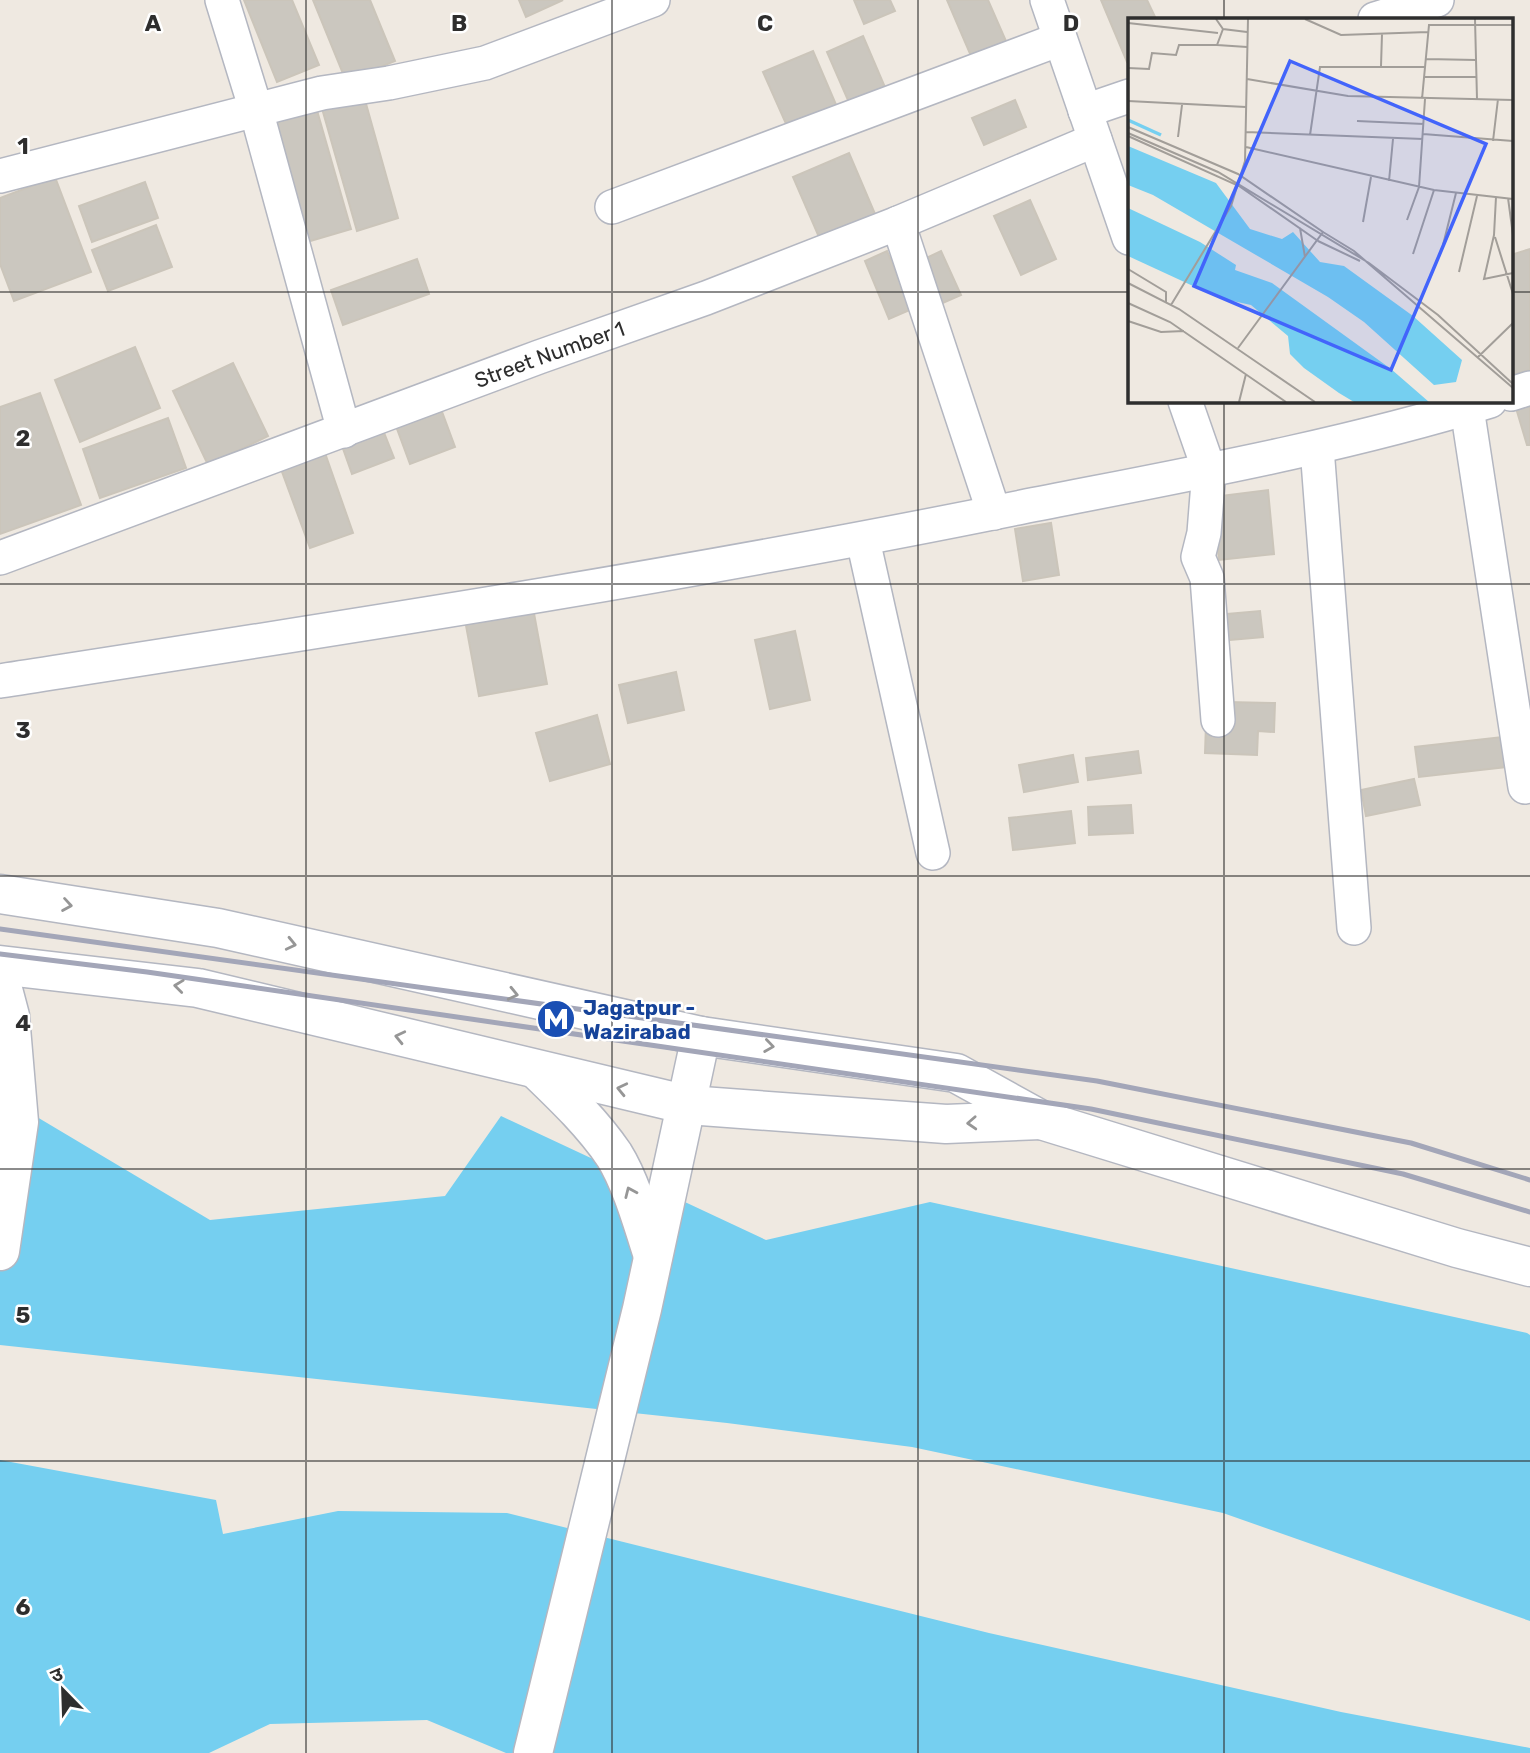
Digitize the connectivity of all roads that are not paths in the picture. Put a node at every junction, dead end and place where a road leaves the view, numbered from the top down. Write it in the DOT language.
graph roads {
  1 [pos="222,0"];
  2 [pos="653,0"];
  3 [pos="1047,0"];
  4 [pos="1437,0"];
  5 [pos="1378,18"];
  6 [pos="1060,39"];
  7 [pos="1128,97"];
  8 [pos="256,110"];
  9 [pos="1091,125"];
  10 [pos="0,176"];
  11 [pos="612,207"];
  12 [pos="898,223"];
  13 [pos="1128,235"];
  14 [pos="1530,388"];
  15 [pos="1512,394"];
  16 [pos="1185,402"];
  17 [pos="1478,404"];
  18 [pos="344,431"];
  19 [pos="1317,448"];
  20 [pos="1209,470"];
  21 [pos="994,513"];
  22 [pos="863,540"];
  23 [pos="0,558"];
  24 [pos="0,681"];
  25 [pos="1218,720"];
  26 [pos="1525,787"];
  27 [pos="933,853"];
  28 [pos="0,894"];
  29 [pos="1354,928"];
  30 [pos="0,965"];
  31 [pos="0,978"];
  32 [pos="701,1036"];
  33 [pos="536,1069"];
  34 [pos="688,1105"];
  35 [pos="1041,1120"];
  36 [pos="0,1251"];
  37 [pos="653,1256"];
  38 [pos="1530,1267"];
  39 [pos="533,1753"];
  1 -- 8 [label="street"];
  2 -- 8 [label="street"];
  3 -- 6 [label="street"];
  4 -- 5 [label="street"];
  6 -- 9 [label="street"];
  6 -- 11 [label="street"];
  7 -- 9 [label="street, Street Number 1"];
  8 -- 10 [label="street"];
  8 -- 18 [label="street"];
  9 -- 12 [label="street, Street Number 1"];
  9 -- 13 [label="street"];
  12 -- 18 [label="street, Street Number 1"];
  12 -- 21 [label="street"];
  14 -- 15 [label="street"];
  16 -- 20 [label="street"];
  17 -- 19 [label="street"];
  17 -- 26 [label="street"];
  18 -- 23 [label="street, Street Number 1"];
  19 -- 20 [label="street"];
  19 -- 29 [label="street"];
  20 -- 21 [label="street"];
  20 -- 25 [label="street"];
  21 -- 22 [label="street"];
  22 -- 24 [label="street"];
  22 -- 27 [label="street"];
  28 -- 32 [label="main road, one-way"];
  33 -- 30 [label="main road, one-way"];
  31 -- 36 [label="main road"];
  32 -- 34 [label="main road"];
  32 -- 35 [label="main road, one-way"];
  34 -- 33 [label="main road, one-way"];
  37 -- 33 [label="main road, one-way"];
  35 -- 34 [label="main road, one-way"];
  34 -- 37 [label="main road"];
  35 -- 38 [label="main road"];
  37 -- 39 [label="main road"];
}
